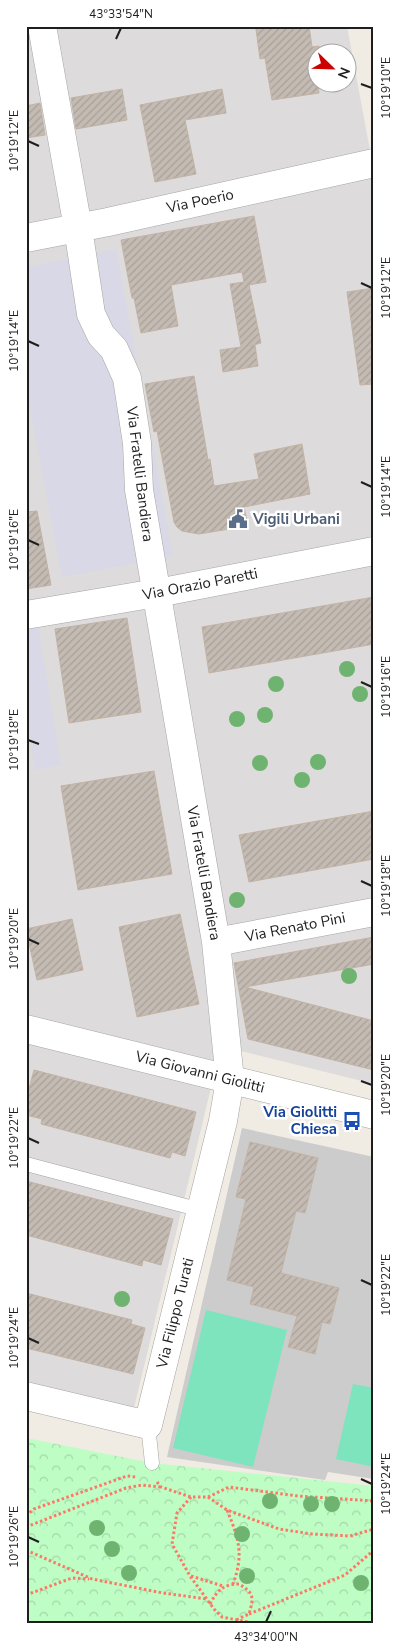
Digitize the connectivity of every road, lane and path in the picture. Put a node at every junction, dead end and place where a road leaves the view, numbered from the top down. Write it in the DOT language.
graph roads {
  1 [pos="37,30"];
  2 [pos="374,163"];
  3 [pos="78,228"];
  4 [pos="26,238"];
  5 [pos="374,551"];
  6 [pos="155,593"];
  7 [pos="26,615"];
  8 [pos="374,912"];
  9 [pos="216,942"];
  10 [pos="26,1029"];
  11 [pos="230,1080"];
  12 [pos="374,1114"];
  13 [pos="26,1164"];
  14 [pos="201,1210"];
  15 [pos="26,1396"];
  16 [pos="148,1424"];
  17 [pos="152,1463"];
  18 [pos="154,1478"];
  19 [pos="160,1487"];
  20 [pos="191,1497"];
  21 [pos="208,1497"];
  22 [pos="374,1501"];
  23 [pos="227,1510"];
  24 [pos="26,1516"];
  25 [pos="26,1527"];
  26 [pos="374,1529"];
  27 [pos="26,1550"];
  28 [pos="374,1550"];
  29 [pos="190,1576"];
  30 [pos="92,1579"];
  31 [pos="232,1584"];
  32 [pos="223,1587"];
  33 [pos="26,1595"];
  34 [pos="207,1599"];
  35 [pos="210,1604"];
  36 [pos="249,1614"];
  37 [pos="235,1620"];
  38 [pos="258,1624"];
  1 -- 3 [label="street, Via Fratelli Bandiera"];
  2 -- 3 [label="street, Via Poerio"];
  3 -- 4 [label="street, Via Poerio"];
  3 -- 6 [label="street, Via Fratelli Bandiera"];
  5 -- 6 [label="street, Via Orazio Paretti"];
  6 -- 7 [label="street, Via Orazio Paretti"];
  6 -- 9 [label="street, Via Fratelli Bandiera"];
  8 -- 9 [label="street, Via Renato Pini"];
  9 -- 11 [label="street, Via Fratelli Bandiera"];
  10 -- 11 [label="street, Via Giovanni Giolitti"];
  11 -- 12 [label="street, Via Giovanni Giolitti"];
  11 -- 14 [label="street, Via Filippo Turati"];
  13 -- 14 [label="lane"];
  14 -- 16 [label="street, Via Filippo Turati"];
  15 -- 16 [label="street"];
  16 -- 17 [label="lane"];
  17 -- 18 [label="path"];
  18 -- 19 [label="path"];
  18 -- 24 [label="path"];
  19 -- 20 [label="path"];
  19 -- 25 [label="path"];
  20 -- 21 [label="path"];
  20 -- 29 [label="path"];
  21 -- 22 [label="path"];
  21 -- 23 [label="path"];
  23 -- 26 [label="path"];
  23 -- 31 [label="path"];
  27 -- 30 [label="path"];
  28 -- 36 [label="path"];
  29 -- 32 [label="path"];
  29 -- 34 [label="path"];
  30 -- 33 [label="path"];
  30 -- 34 [label="path"];
  31 -- 32 [label="path"];
  31 -- 36 [label="path"];
  32 -- 35 [label="path"];
  34 -- 35 [label="path"];
  35 -- 37 [label="path"];
  36 -- 37 [label="path"];
  37 -- 38 [label="path"];
}
